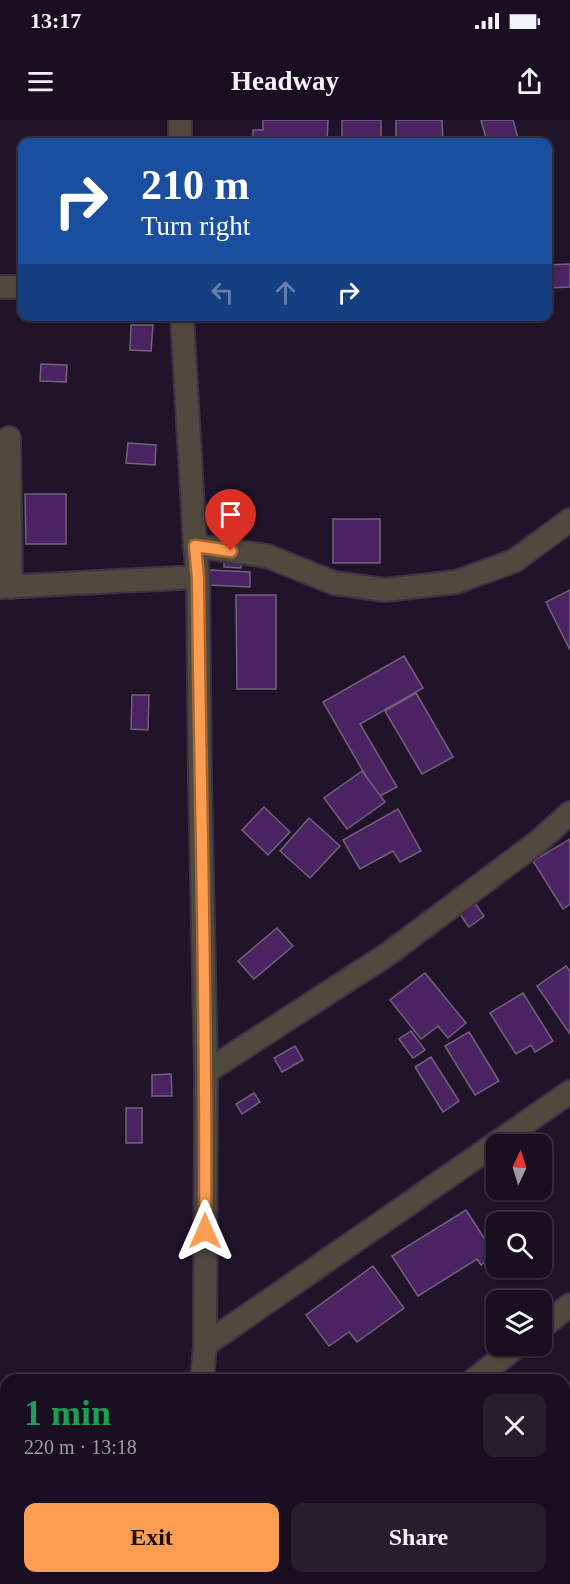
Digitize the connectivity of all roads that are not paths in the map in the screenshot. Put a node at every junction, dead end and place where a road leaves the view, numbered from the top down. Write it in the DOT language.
graph roads {
  1 [pos="180,120"];
  2 [pos="180,138"];
  3 [pos="0,287"];
  4 [pos="18,287"];
  5 [pos="182,321"];
  6 [pos="9,438"];
  7 [pos="570,520"];
  8 [pos="195,546"];
  9 [pos="198,578"];
  10 [pos="6,587"];
  11 [pos="570,813"];
  12 [pos="206,1072"];
  13 [pos="570,1092"];
  14 [pos="570,1305"];
  15 [pos="552,1319"];
  16 [pos="205,1345"];
  17 [pos="504,1356"];
  18 [pos="203,1374"];
  19 [pos="482,1374"];
  1 -- 2 [label="street"];
  3 -- 4 [label="street"];
  5 -- 8 [label="street"];
  6 -- 10 [label="street"];
  7 -- 8 [label="street"];
  8 -- 9 [label="street"];
  9 -- 10 [label="street"];
  9 -- 12 [label="street"];
  11 -- 12 [label="street"];
  12 -- 16 [label="street"];
  13 -- 16 [label="street"];
  14 -- 15 [label="street"];
  16 -- 18 [label="street"];
  17 -- 19 [label="street"];
}
